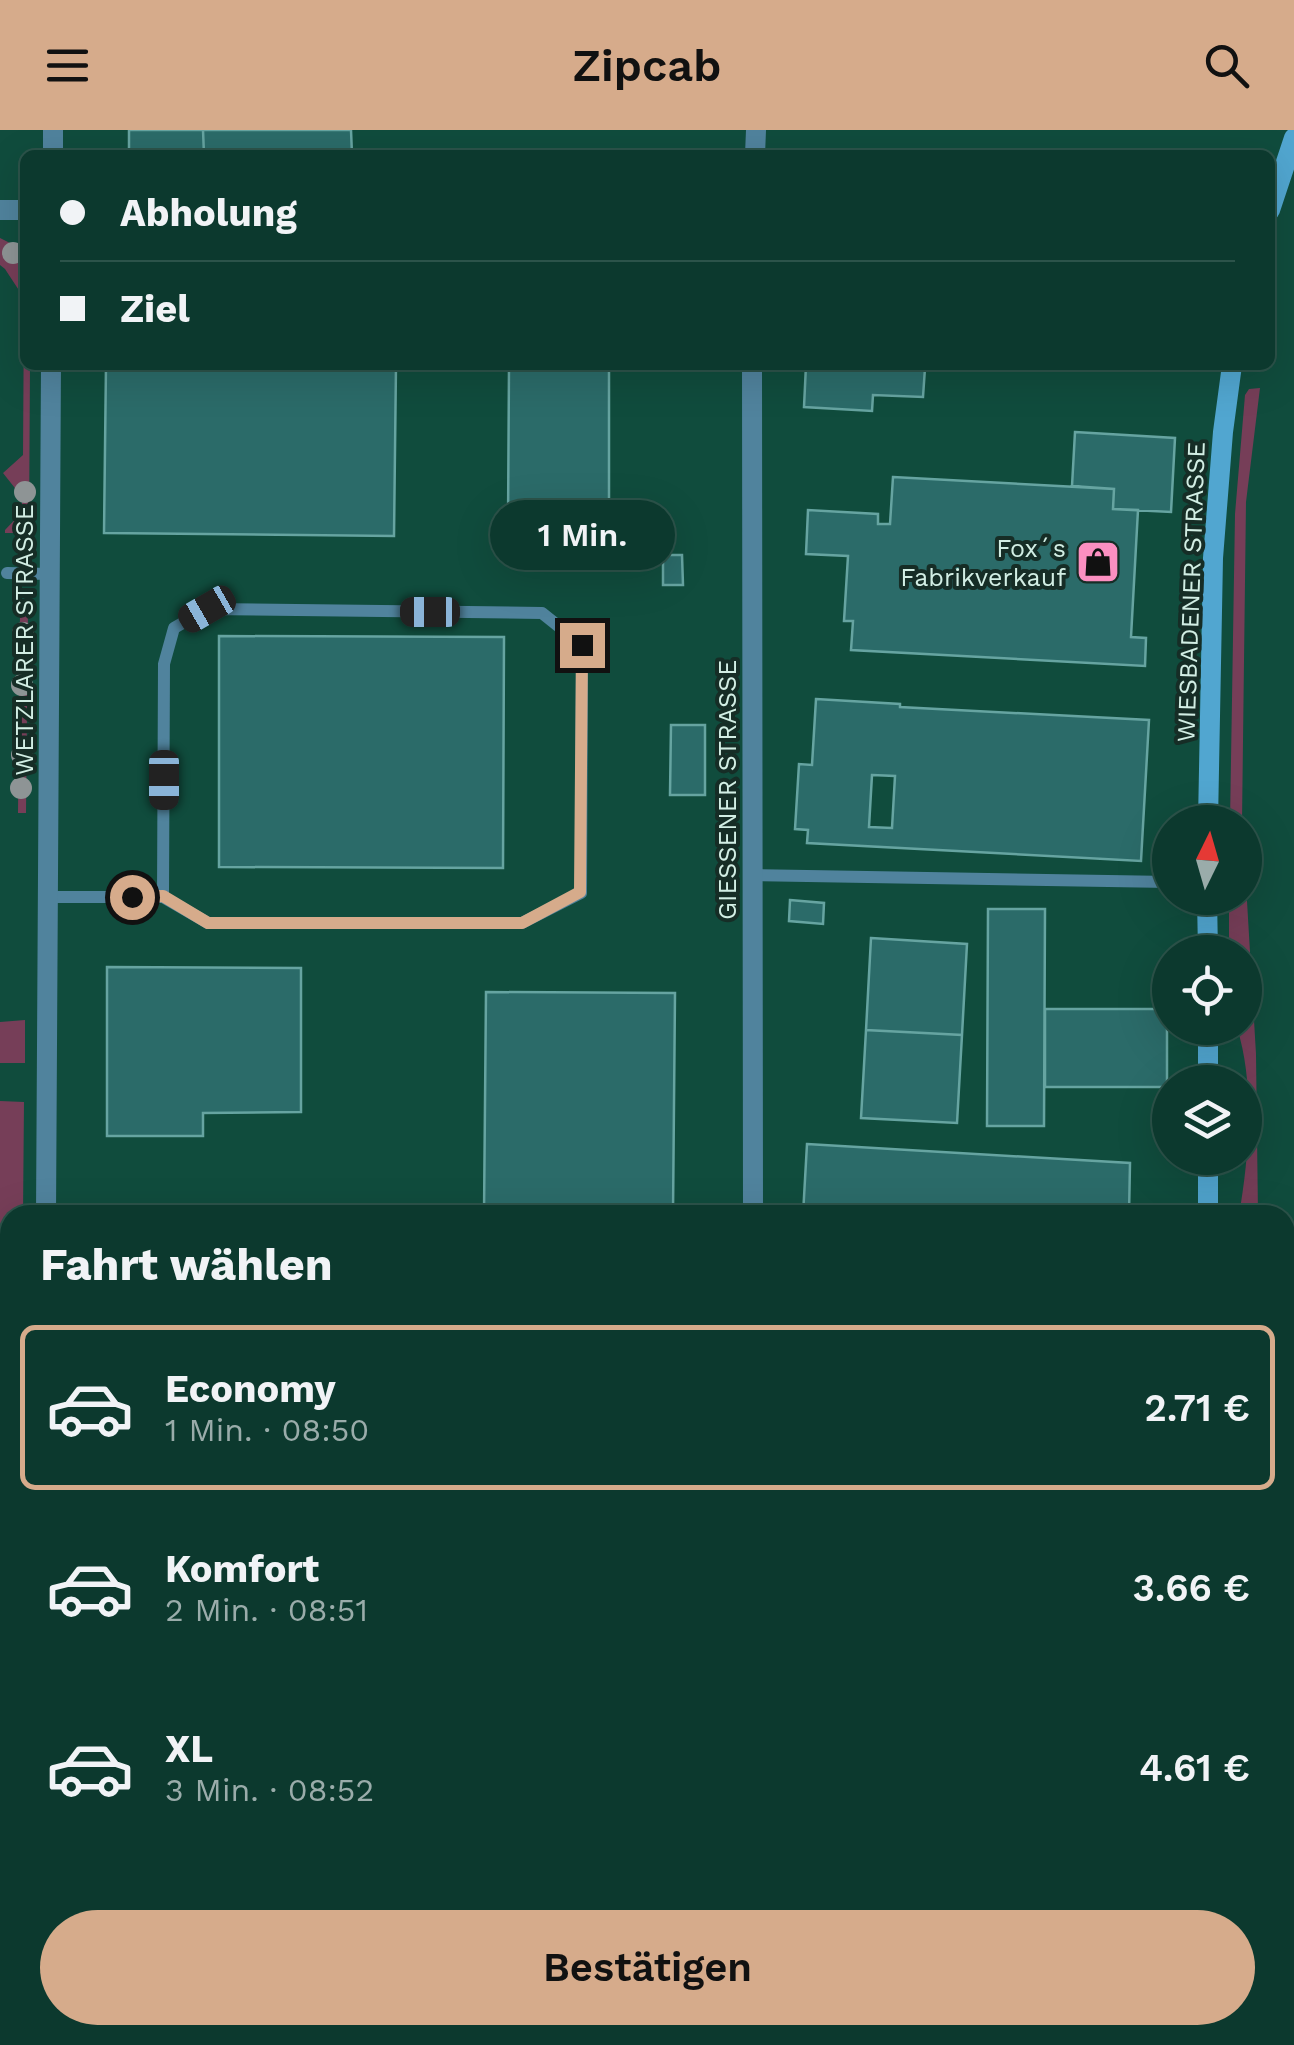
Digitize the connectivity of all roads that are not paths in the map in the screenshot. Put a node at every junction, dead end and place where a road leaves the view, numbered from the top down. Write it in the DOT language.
graph roads {
  1 [pos="1294,138"];
  2 [pos="1275,195"];
  3 [pos="50,370"];
  4 [pos="752,370"];
  5 [pos="1231,370"];
  6 [pos="2,573"];
  7 [pos="49,574"];
  8 [pos="1208,805"];
  9 [pos="752,876"];
  10 [pos="1152,882"];
  11 [pos="163,896"];
  12 [pos="48,897"];
  13 [pos="1208,1175"];
  14 [pos="46,1205"];
  15 [pos="752,1205"];
  16 [pos="1208,1205"];
  1 -- 2 [label="main road"];
  3 -- 7 [label="street, WETZLARER STRASSE"];
  4 -- 9 [label="street, GIESSENER STRASSE"];
  5 -- 8 [label="main road, WIESBADENER STRASSE"];
  6 -- 7 [label="lane"];
  7 -- 12 [label="street, WETZLARER STRASSE"];
  9 -- 10 [label="lane"];
  9 -- 15 [label="street, GIESSENER STRASSE"];
  11 -- 11 [label="lane"];
  11 -- 12 [label="lane"];
  12 -- 14 [label="street, WETZLARER STRASSE"];
  13 -- 16 [label="main road"];
}
